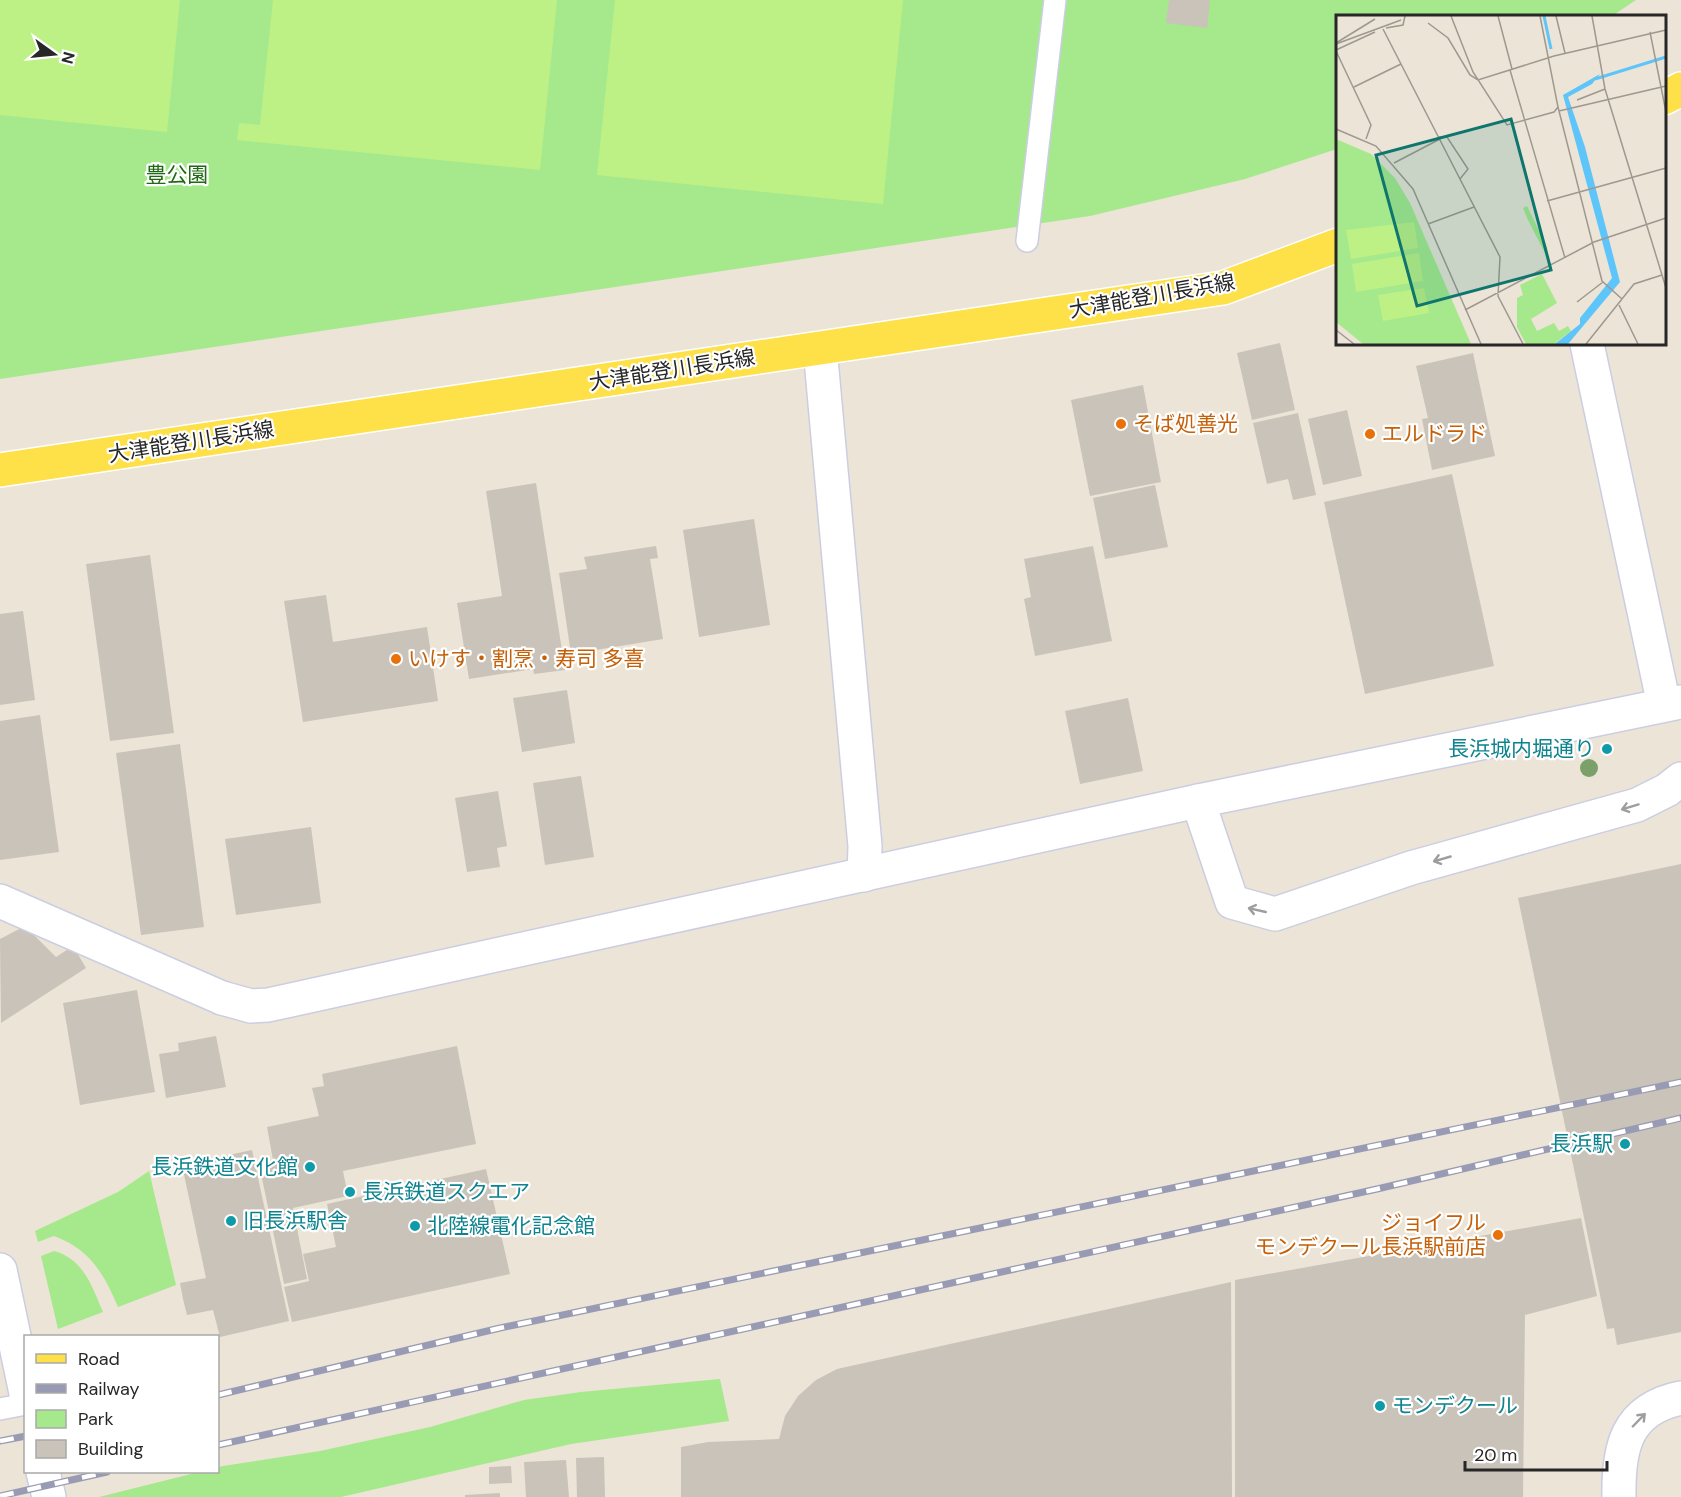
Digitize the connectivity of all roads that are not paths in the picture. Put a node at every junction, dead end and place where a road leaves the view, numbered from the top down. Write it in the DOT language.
graph roads {
  1 [pos="1055,0"];
  2 [pos="1681,89"];
  3 [pos="1666,97"];
  4 [pos="1027,241"];
  5 [pos="1336,246"];
  6 [pos="1587,345"];
  7 [pos="820,348"];
  8 [pos="0,471"];
  9 [pos="1673,704"];
  10 [pos="1681,779"];
  11 [pos="1198,801"];
  12 [pos="864,875"];
  13 [pos="0,901"];
  14 [pos="0,1270"];
  15 [pos="24,1384"];
  16 [pos="1681,1398"];
  17 [pos="24,1404"];
  18 [pos="0,1409"];
  19 [pos="43,1473"];
  20 [pos="49,1497"];
  21 [pos="1619,1497"];
  1 -- 4 [label="lane"];
  2 -- 3 [label="main road"];
  5 -- 7 [label="main road, 大津能登川長浜線"];
  6 -- 9 [label="street"];
  7 -- 8 [label="main road, 大津能登川長浜線"];
  7 -- 12 [label="street"];
  9 -- 11 [label="street"];
  10 -- 11 [label="street, one-way"];
  11 -- 12 [label="street"];
  12 -- 13 [label="street"];
  14 -- 15 [label="street"];
  21 -- 16 [label="street, one-way"];
  17 -- 18 [label="lane"];
  19 -- 20 [label="street"];
}
